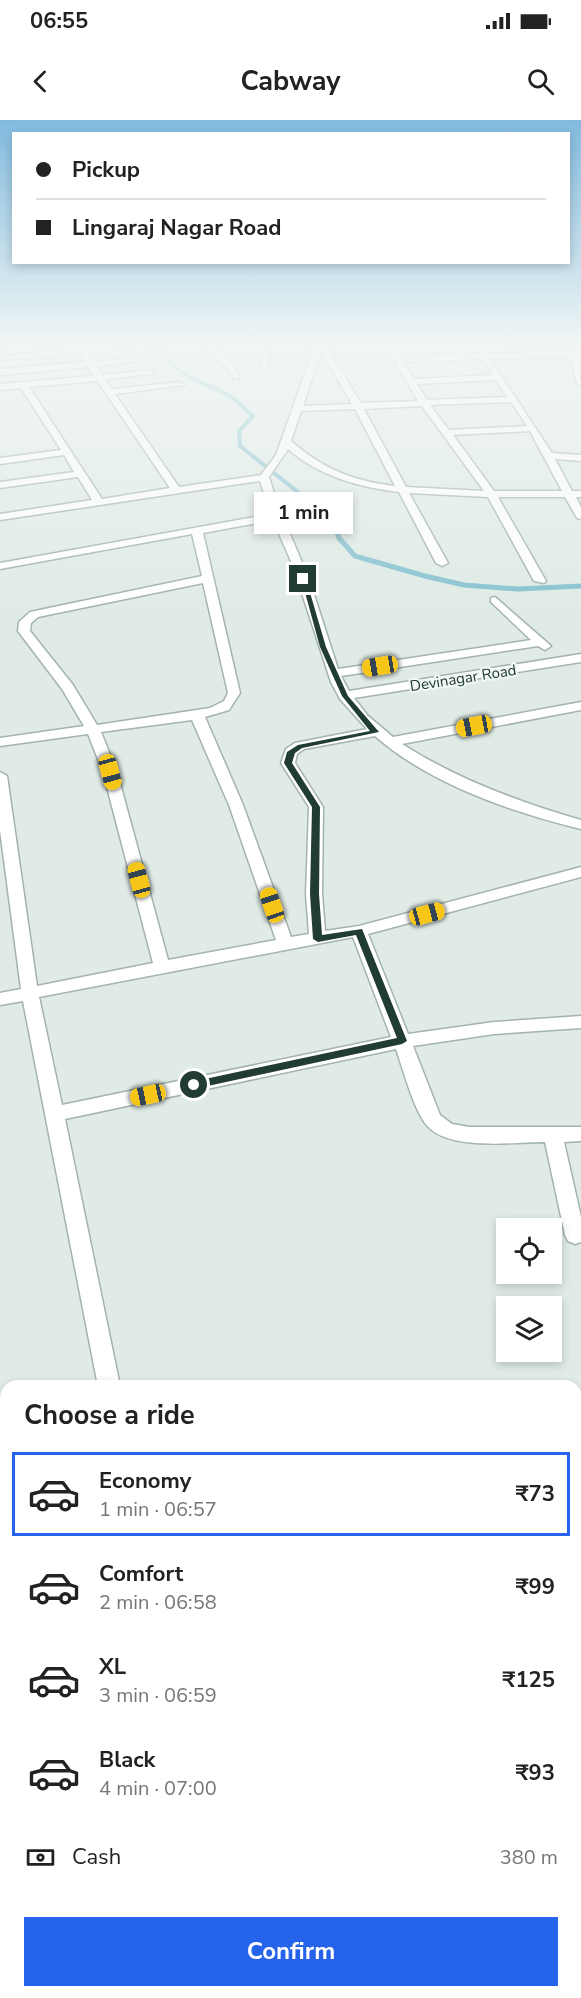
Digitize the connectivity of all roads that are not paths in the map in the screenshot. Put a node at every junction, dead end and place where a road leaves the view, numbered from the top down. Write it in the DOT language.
graph roads {
  1 [pos="54,433"];
  2 [pos="137,433"];
  3 [pos="288,433"];
  4 [pos="372,433"];
  5 [pos="446,433"];
  6 [pos="454,433"];
  7 [pos="535,433"];
  8 [pos="285,441"];
  9 [pos="66,452"];
  10 [pos="549,456"];
  11 [pos="581,458"];
  12 [pos="0,461"];
  13 [pos="81,474"];
  14 [pos="266,475"];
  15 [pos="0,485"];
  16 [pos="176,489"];
  17 [pos="400,490"];
  18 [pos="490,492"];
  19 [pos="568,494"];
  20 [pos="581,494"];
  21 [pos="98,501"];
  22 [pos="277,516"];
  23 [pos="581,516"];
  24 [pos="0,517"];
  25 [pos="197,531"];
  26 [pos="442,563"];
  27 [pos="0,566"];
  28 [pos="208,578"];
  29 [pos="540,581"];
  30 [pos="495,600"];
  31 [pos="539,642"];
  32 [pos="581,658"];
  33 [pos="562,662"];
  34 [pos="335,673"];
  35 [pos="345,696"];
  36 [pos="581,706"];
  37 [pos="197,715"];
  38 [pos="93,730"];
  39 [pos="375,732"];
  40 [pos="0,742"];
  41 [pos="390,742"];
  42 [pos="0,776"];
  43 [pos="581,825"];
  44 [pos="581,872"];
  45 [pos="359,931"];
  46 [pos="318,939"];
  47 [pos="286,945"];
  48 [pos="162,967"];
  49 [pos="30,994"];
  50 [pos="0,999"];
  51 [pos="581,1022"];
  52 [pos="402,1041"];
  53 [pos="55,1114"];
  54 [pos="581,1134"];
  55 [pos="553,1136"];
  56 [pos="575,1235"];
  57 [pos="108,1380"];
  1 -- 9 [label="street"];
  2 -- 16 [label="street"];
  3 -- 8 [label="street"];
  4 -- 17 [label="street"];
  5 -- 6 [label="street"];
  5 -- 18 [label="street"];
  7 -- 10 [label="street"];
  8 -- 14 [label="street"];
  8 -- 17 [label="street"];
  9 -- 12 [label="street"];
  9 -- 13 [label="street"];
  10 -- 11 [label="street"];
  10 -- 19 [label="street"];
  13 -- 15 [label="street"];
  13 -- 21 [label="street"];
  14 -- 16 [label="street"];
  14 -- 22 [label="street"];
  16 -- 21 [label="street"];
  17 -- 18 [label="street"];
  17 -- 26 [label="street"];
  18 -- 19 [label="street"];
  18 -- 29 [label="street"];
  19 -- 20 [label="street"];
  19 -- 23 [label="street"];
  21 -- 24 [label="street"];
  22 -- 25 [label="street"];
  22 -- 34 [label="street"];
  25 -- 27 [label="street"];
  25 -- 28 [label="street"];
  28 -- 37 [label="street"];
  28 -- 38 [label="street"];
  30 -- 31 [label="street"];
  31 -- 33 [label="street"];
  31 -- 34 [label="street"];
  32 -- 33 [label="street, Devinagar Road"];
  33 -- 35 [label="street, Devinagar Road"];
  34 -- 35 [label="street"];
  35 -- 39 [label="street"];
  36 -- 41 [label="street"];
  37 -- 38 [label="street"];
  37 -- 47 [label="street"];
  38 -- 40 [label="street"];
  38 -- 48 [label="street"];
  39 -- 41 [label="street"];
  39 -- 46 [label="street"];
  41 -- 43 [label="street"];
  42 -- 49 [label="street"];
  44 -- 45 [label="street"];
  45 -- 46 [label="street"];
  45 -- 52 [label="street"];
  46 -- 47 [label="street"];
  47 -- 48 [label="street"];
  48 -- 49 [label="street"];
  49 -- 50 [label="street"];
  49 -- 53 [label="street"];
  51 -- 52 [label="street"];
  52 -- 53 [label="street"];
  52 -- 55 [label="street"];
  53 -- 57 [label="street"];
  54 -- 55 [label="street"];
  55 -- 56 [label="street"];
}
